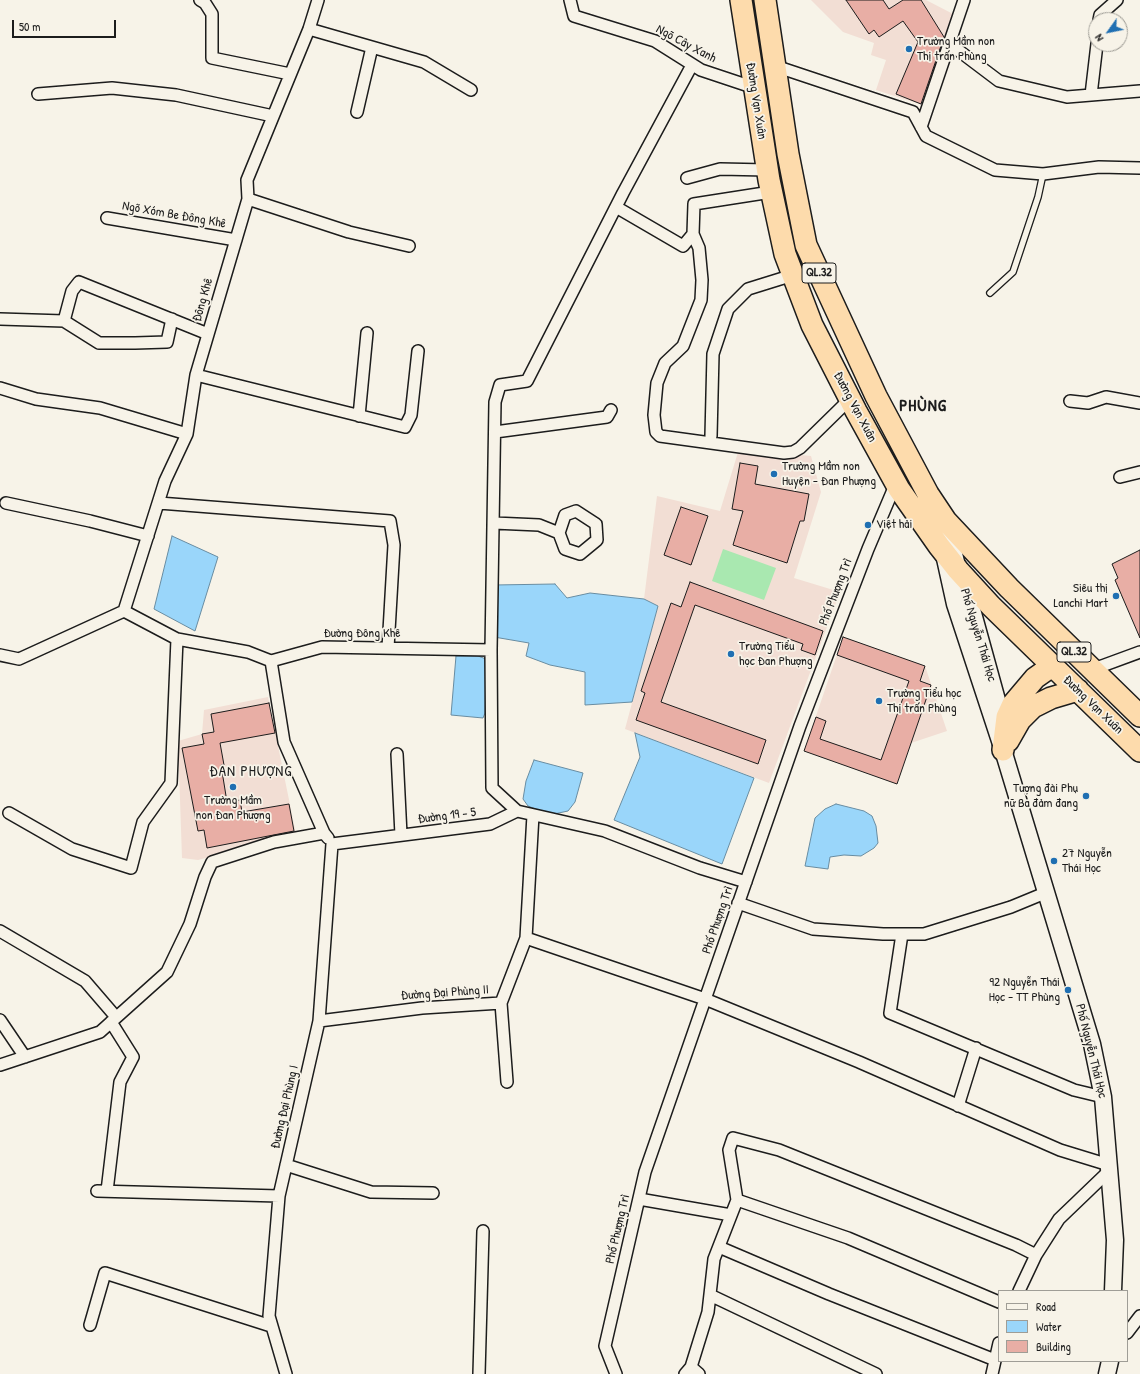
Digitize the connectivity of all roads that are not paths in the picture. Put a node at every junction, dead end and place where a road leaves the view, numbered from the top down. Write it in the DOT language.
graph roads {
  1 [pos="200,0"];
  2 [pos="318,0"];
  3 [pos="570,0"];
  4 [pos="741,0"];
  5 [pos="765,0"];
  6 [pos="964,0"];
  7 [pos="1117,0"];
  8 [pos="1103,12"];
  9 [pos="309,28"];
  10 [pos="950,44"];
  11 [pos="372,47"];
  12 [pos="1096,52"];
  13 [pos="692,65"];
  14 [pos="290,74"];
  15 [pos="776,76"];
  16 [pos="753,78"];
  17 [pos="471,90"];
  18 [pos="1140,91"];
  19 [pos="38,94"];
  20 [pos="1091,95"];
  21 [pos="357,112"];
  22 [pos="273,116"];
  23 [pos="921,126"];
  24 [pos="1140,168"];
  25 [pos="767,170"];
  26 [pos="1043,174"];
  27 [pos="686,178"];
  28 [pos="771,192"];
  29 [pos="248,199"];
  30 [pos="616,207"];
  31 [pos="107,218"];
  32 [pos="693,234"];
  33 [pos="236,240"];
  34 [pos="409,246"];
  35 [pos="793,275"];
  36 [pos="990,293"];
  37 [pos="0,319"];
  38 [pos="172,319"];
  39 [pos="64,321"];
  40 [pos="366,333"];
  41 [pos="208,334"];
  42 [pos="418,351"];
  43 [pos="196,375"];
  44 [pos="0,388"];
  45 [pos="850,399"];
  46 [pos="1070,401"];
  47 [pos="1140,403"];
  48 [pos="611,410"];
  49 [pos="359,416"];
  50 [pos="495,432"];
  51 [pos="187,434"];
  52 [pos="711,436"];
  53 [pos="1140,472"];
  54 [pos="1120,477"];
  55 [pos="896,484"];
  56 [pos="6,503"];
  57 [pos="159,503"];
  58 [pos="946,521"];
  59 [pos="494,523"];
  60 [pos="559,533"];
  61 [pos="148,536"];
  62 [pos="944,552"];
  63 [pos="975,552"];
  64 [pos="954,578"];
  65 [pos="124,611"];
  66 [pos="177,639"];
  67 [pos="388,648"];
  68 [pos="491,650"];
  69 [pos="0,655"];
  70 [pos="1138,656"];
  71 [pos="271,661"];
  72 [pos="1052,666"];
  73 [pos="1091,670"];
  74 [pos="1078,690"];
  75 [pos="1140,716"];
  76 [pos="1003,750"];
  77 [pos="1140,751"];
  78 [pos="397,754"];
  79 [pos="517,812"];
  80 [pos="9,813"];
  81 [pos="533,815"];
  82 [pos="324,833"];
  83 [pos="401,835"];
  84 [pos="332,844"];
  85 [pos="746,882"];
  86 [pos="1045,893"];
  87 [pos="738,903"];
  88 [pos="0,932"];
  89 [pos="902,934"];
  90 [pos="526,938"];
  91 [pos="705,999"];
  92 [pos="501,1003"];
  93 [pos="0,1020"];
  94 [pos="114,1020"];
  95 [pos="319,1021"];
  96 [pos="976,1048"];
  97 [pos="25,1057"];
  98 [pos="0,1065"];
  99 [pos="507,1082"];
  100 [pos="1103,1097"];
  101 [pos="958,1106"];
  102 [pos="286,1165"];
  103 [pos="1109,1168"];
  104 [pos="433,1193"];
  105 [pos="279,1196"];
  106 [pos="639,1199"];
  107 [pos="737,1200"];
  108 [pos="731,1216"];
  109 [pos="483,1231"];
  110 [pos="719,1247"];
  111 [pos="1036,1255"];
  112 [pos="1019,1290"];
  113 [pos="1113,1290"];
  114 [pos="710,1295"];
  115 [pos="998,1302"];
  116 [pos="1140,1316"];
  117 [pos="90,1325"];
  118 [pos="271,1326"];
  119 [pos="1128,1332"];
  120 [pos="998,1347"];
  121 [pos="995,1360"];
  122 [pos="1110,1362"];
  123 [pos="692,1372"];
  124 [pos="286,1374"];
  125 [pos="479,1374"];
  126 [pos="616,1374"];
  127 [pos="876,1374"];
  128 [pos="992,1374"];
  129 [pos="1107,1374"];
  1 -- 14 [label="street"];
  2 -- 9 [label="street, Đông Khê"];
  3 -- 13 [label="street, Ngõ Cây Xanh"];
  4 -- 16 [label="highway, Đường Vạn Xuân / QL.32"];
  5 -- 15 [label="highway, Đường Vạn Xuân / QL.32"];
  6 -- 10 [label="street"];
  7 -- 8 [label="street"];
  9 -- 11 [label="street"];
  9 -- 14 [label="street, Đông Khê"];
  10 -- 20 [label="street"];
  10 -- 23 [label="street"];
  11 -- 17 [label="street"];
  11 -- 21 [label="street"];
  12 -- 20 [label="street"];
  13 -- 16 [label="street, Ngõ Cây Xanh"];
  13 -- 30 [label="street"];
  14 -- 22 [label="street, Đông Khê"];
  15 -- 16 [label="highway"];
  15 -- 23 [label="street"];
  15 -- 58 [label="highway, Đường Vạn Xuân / QL.32"];
  16 -- 25 [label="highway, Đường Vạn Xuân / QL.32"];
  18 -- 20 [label="street"];
  19 -- 22 [label="street"];
  22 -- 29 [label="street, Đông Khê"];
  23 -- 26 [label="street"];
  24 -- 26 [label="street"];
  25 -- 27 [label="street"];
  25 -- 28 [label="highway, Đường Vạn Xuân / QL.32"];
  26 -- 36 [label="lane"];
  28 -- 32 [label="street"];
  28 -- 35 [label="highway, Đường Vạn Xuân / QL.32"];
  29 -- 33 [label="street, Đông Khê"];
  29 -- 34 [label="street"];
  30 -- 32 [label="street"];
  30 -- 50 [label="street"];
  31 -- 33 [label="street, Ngõ Xóm Be Đông Khê"];
  32 -- 45 [label="street"];
  33 -- 41 [label="street, Đông Khê"];
  35 -- 45 [label="highway, Đường Vạn Xuân / QL.32"];
  35 -- 52 [label="street"];
  37 -- 39 [label="street"];
  38 -- 39 [label="street"];
  38 -- 39 [label="street"];
  38 -- 41 [label="street"];
  40 -- 49 [label="street"];
  41 -- 43 [label="street, Đông Khê"];
  42 -- 49 [label="street"];
  43 -- 49 [label="street"];
  43 -- 51 [label="street, Đông Khê"];
  44 -- 51 [label="street"];
  45 -- 55 [label="highway, Đường Vạn Xuân / QL.32"];
  46 -- 47 [label="street"];
  48 -- 50 [label="street"];
  50 -- 59 [label="street"];
  51 -- 57 [label="street, Đông Khê"];
  53 -- 54 [label="street"];
  55 -- 62 [label="highway, Đường Vạn Xuân / QL.32"];
  55 -- 85 [label="street, Phố Phượng Trì"];
  56 -- 61 [label="street"];
  57 -- 61 [label="street, Đông Khê"];
  57 -- 67 [label="street"];
  58 -- 62 [label="main road"];
  58 -- 63 [label="highway, Đường Vạn Xuân / QL.32"];
  58 -- 64 [label="main road, Phố Nguyễn Thái Học / QL.32"];
  59 -- 60 [label="street"];
  59 -- 68 [label="street"];
  61 -- 65 [label="street, Đông Khê"];
  62 -- 64 [label="highway, Đường Vạn Xuân / QL.32"];
  63 -- 64 [label="highway"];
  63 -- 73 [label="highway, Đường Vạn Xuân / QL.32"];
  64 -- 72 [label="highway, Đường Vạn Xuân / QL.32"];
  64 -- 76 [label="main road, Phố Nguyễn Thái Học / QL.32"];
  65 -- 66 [label="street"];
  65 -- 69 [label="street"];
  66 -- 71 [label="street"];
  66 -- 80 [label="street"];
  67 -- 68 [label="street, Đường Đông Khê"];
  67 -- 71 [label="street, Đường Đông Khê"];
  68 -- 79 [label="street"];
  70 -- 73 [label="street"];
  71 -- 82 [label="street"];
  72 -- 74 [label="highway, Đường Vạn Xuân / QL.32"];
  72 -- 76 [label="highway"];
  73 -- 75 [label="highway, Đường Vạn Xuân / QL.32"];
  74 -- 76 [label="highway"];
  74 -- 77 [label="highway, Đường Vạn Xuân / QL.32"];
  76 -- 86 [label="main road, Phố Nguyễn Thái Học / QL.32"];
  78 -- 83 [label="street"];
  79 -- 81 [label="street"];
  79 -- 83 [label="street, Đường 19 - 5"];
  81 -- 85 [label="street"];
  81 -- 90 [label="street, Đường Đại Phùng II"];
  82 -- 84 [label="street"];
  82 -- 94 [label="street"];
  83 -- 84 [label="street, Đường 19 - 5"];
  84 -- 95 [label="street, Đường Đại Phùng I"];
  85 -- 87 [label="street, Phố Phượng Trì"];
  86 -- 89 [label="street"];
  86 -- 100 [label="main road, Phố Nguyễn Thái Học / QL.32"];
  87 -- 89 [label="street"];
  87 -- 91 [label="street, Phố Phượng Trì"];
  88 -- 94 [label="street"];
  89 -- 96 [label="street"];
  90 -- 91 [label="street"];
  90 -- 92 [label="street, Đường Đại Phùng II"];
  91 -- 101 [label="street"];
  91 -- 106 [label="street, Phố Phượng Trì"];
  92 -- 95 [label="street, Đường Đại Phùng II"];
  92 -- 99 [label="street"];
  93 -- 97 [label="street"];
  94 -- 97 [label="street"];
  94 -- 105 [label="street"];
  95 -- 102 [label="street, Đường Đại Phùng I"];
  96 -- 100 [label="street"];
  96 -- 101 [label="street"];
  97 -- 98 [label="street"];
  100 -- 103 [label="main road, Phố Nguyễn Thái Học / QL.32"];
  101 -- 103 [label="street"];
  102 -- 104 [label="street"];
  102 -- 105 [label="street, Đường Đại Phùng I"];
  103 -- 111 [label="street"];
  103 -- 113 [label="main road, Phố Nguyễn Thái Học / QL.32"];
  105 -- 118 [label="street, Đường Đại Phùng I"];
  106 -- 108 [label="street"];
  106 -- 126 [label="street, Phố Phượng Trì"];
  107 -- 108 [label="street"];
  107 -- 111 [label="street"];
  107 -- 115 [label="street"];
  108 -- 110 [label="street"];
  109 -- 125 [label="street"];
  110 -- 114 [label="street"];
  110 -- 121 [label="street"];
  111 -- 112 [label="street"];
  114 -- 123 [label="street"];
  114 -- 127 [label="street"];
  116 -- 119 [label="street"];
  117 -- 118 [label="street"];
  118 -- 124 [label="street, Đường Đại Phùng I"];
  120 -- 121 [label="street"];
  121 -- 128 [label="street"];
  122 -- 129 [label="main road"];
}
